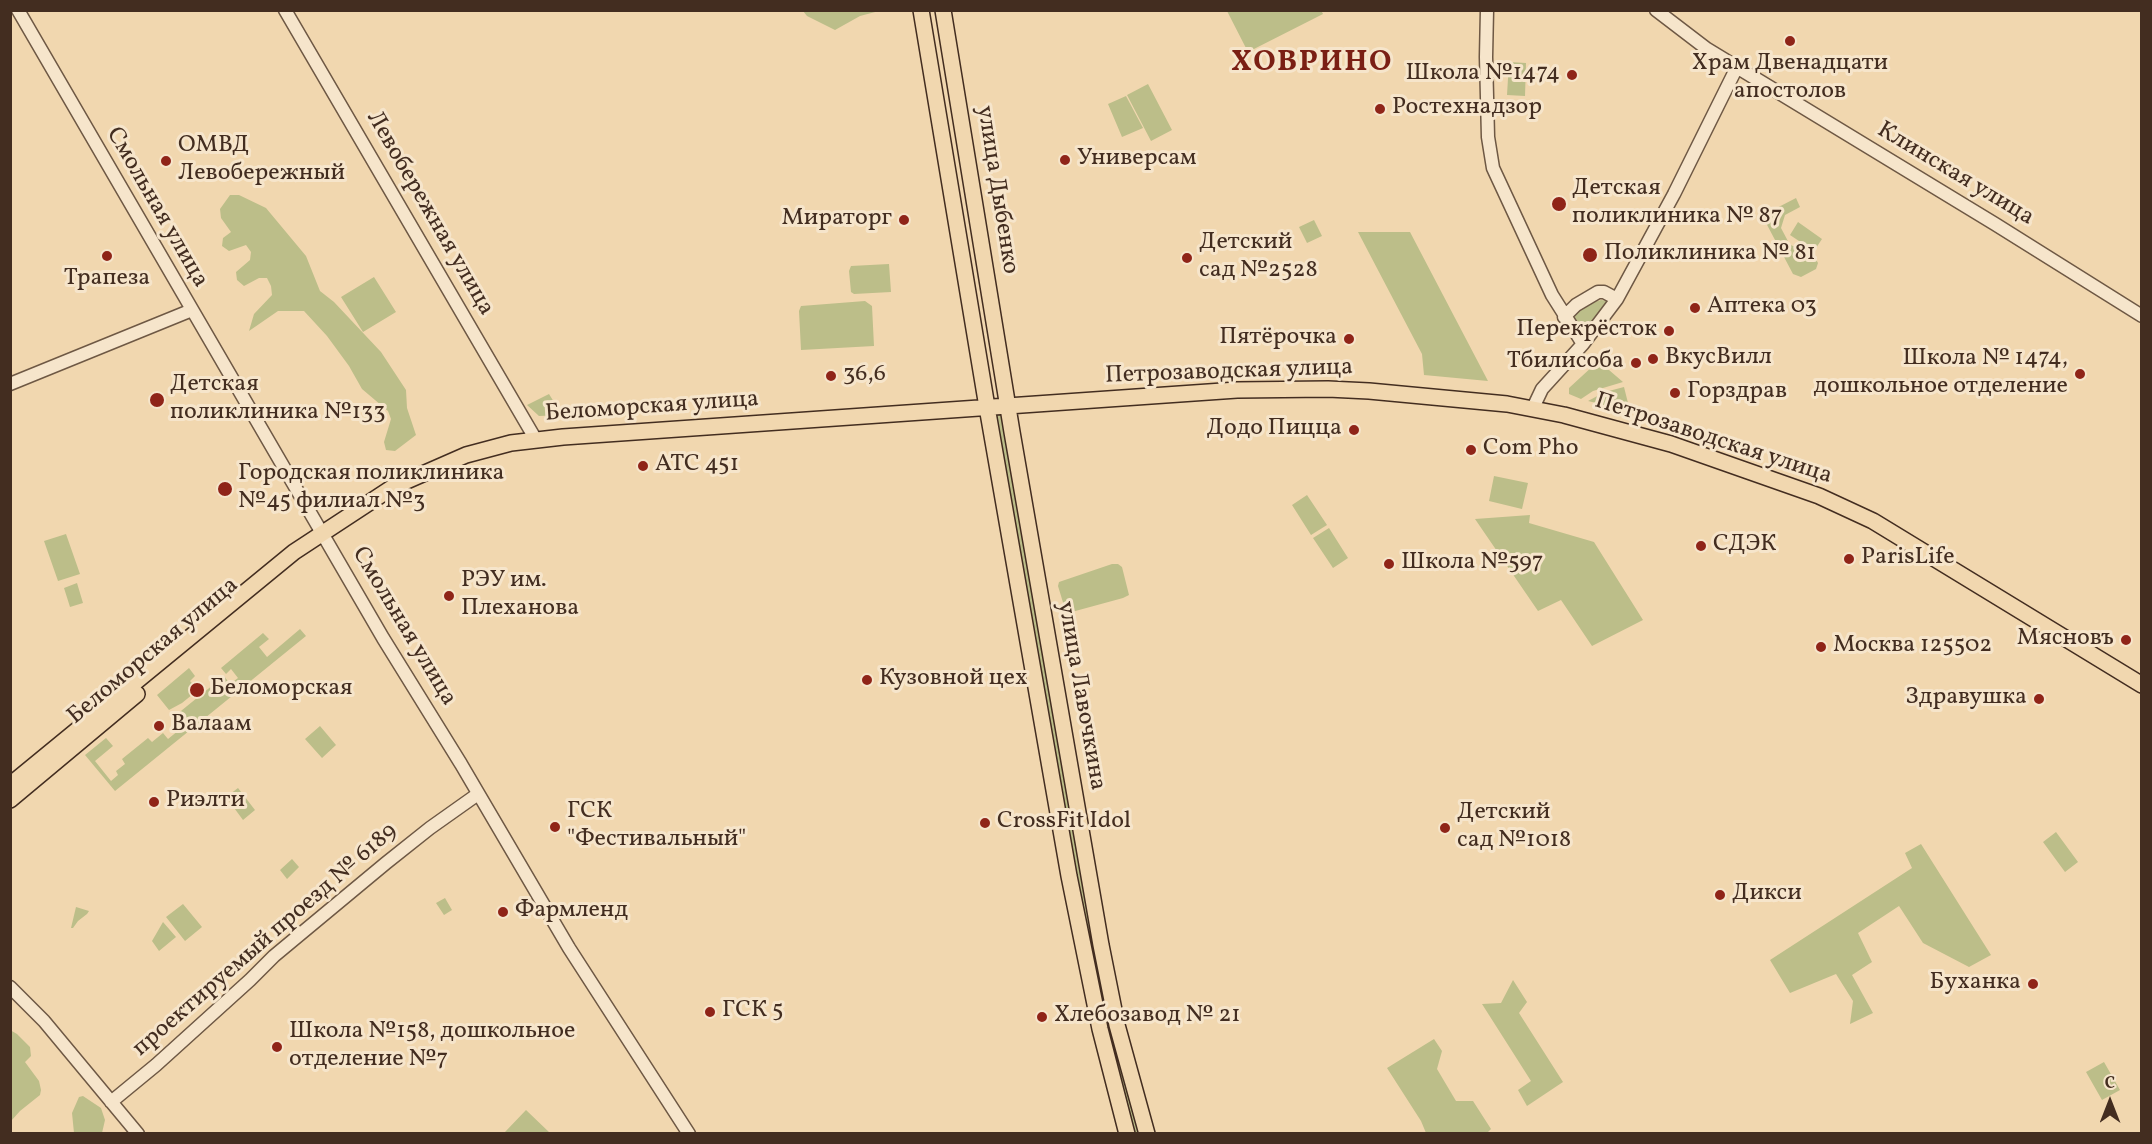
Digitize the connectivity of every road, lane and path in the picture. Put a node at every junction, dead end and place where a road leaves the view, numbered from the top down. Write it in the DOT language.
graph roads {
  1 [pos="18,10"];
  2 [pos="285,10"];
  3 [pos="921,10"];
  4 [pos="943,10"];
  5 [pos="1488,10"];
  6 [pos="1656,10"];
  7 [pos="1737,67"];
  8 [pos="957,91"];
  9 [pos="935,96"];
  10 [pos="990,296"];
  11 [pos="969,299"];
  12 [pos="1617,299"];
  13 [pos="192,310"];
  14 [pos="1564,316"];
  15 [pos="2142,316"];
  16 [pos="1583,344"];
  17 [pos="10,384"];
  18 [pos="1008,405"];
  19 [pos="987,407"];
  20 [pos="1533,408"];
  21 [pos="536,440"];
  22 [pos="323,535"];
  23 [pos="2142,685"];
  24 [pos="10,785"];
  25 [pos="478,794"];
  26 [pos="10,800"];
  27 [pos="10,987"];
  28 [pos="1112,1001"];
  29 [pos="1094,1005"];
  30 [pos="1118,1025"];
  31 [pos="1100,1029"];
  32 [pos="111,1102"];
  33 [pos="138,1134"];
  34 [pos="689,1134"];
  35 [pos="1127,1134"];
  36 [pos="1147,1134"];
  1 -- 13 [label="street, Смольная улица"];
  2 -- 21 [label="street, Левобережная улица"];
  3 -- 9 [label="main road, улица Дыбенко"];
  4 -- 8 [label="main road, улица Дыбенко"];
  5 -- 14 [label="street"];
  6 -- 7 [label="street, Клинская улица"];
  7 -- 12 [label="street"];
  7 -- 15 [label="street, Клинская улица"];
  8 -- 9 [label="street, улица Дыбенко"];
  8 -- 10 [label="main road, улица Дыбенко"];
  9 -- 11 [label="main road, улица Дыбенко"];
  10 -- 11 [label="street, улица Дыбенко"];
  10 -- 18 [label="main road, улица Дыбенко"];
  11 -- 19 [label="main road, улица Дыбенко"];
  12 -- 14 [label="street"];
  12 -- 16 [label="street"];
  13 -- 17 [label="street"];
  13 -- 22 [label="street, Смольная улица"];
  14 -- 16 [label="street"];
  16 -- 20 [label="street"];
  18 -- 19 [label="main road, Беломорская улица"];
  18 -- 20 [label="main road, Петрозаводская улица"];
  18 -- 28 [label="main road, улица Лавочкина"];
  19 -- 21 [label="main road, Беломорская улица"];
  19 -- 29 [label="main road, улица Лавочкина"];
  20 -- 23 [label="main road, Петрозаводская улица"];
  21 -- 22 [label="main road, Беломорская улица"];
  22 -- 24 [label="main road, Беломорская улица"];
  22 -- 25 [label="street, Смольная улица"];
  22 -- 26 [label="main road, Беломорская улица"];
  25 -- 32 [label="street, проектируемый проезд № 6189"];
  25 -- 34 [label="street, Смольная улица"];
  27 -- 32 [label="street"];
  28 -- 29 [label="street"];
  28 -- 30 [label="main road, улица Лавочкина"];
  29 -- 31 [label="main road, улица Лавочкина"];
  30 -- 31 [label="street"];
  30 -- 36 [label="main road, улица Лавочкина"];
  31 -- 35 [label="main road, улица Лавочкина"];
  32 -- 33 [label="street"];
}
